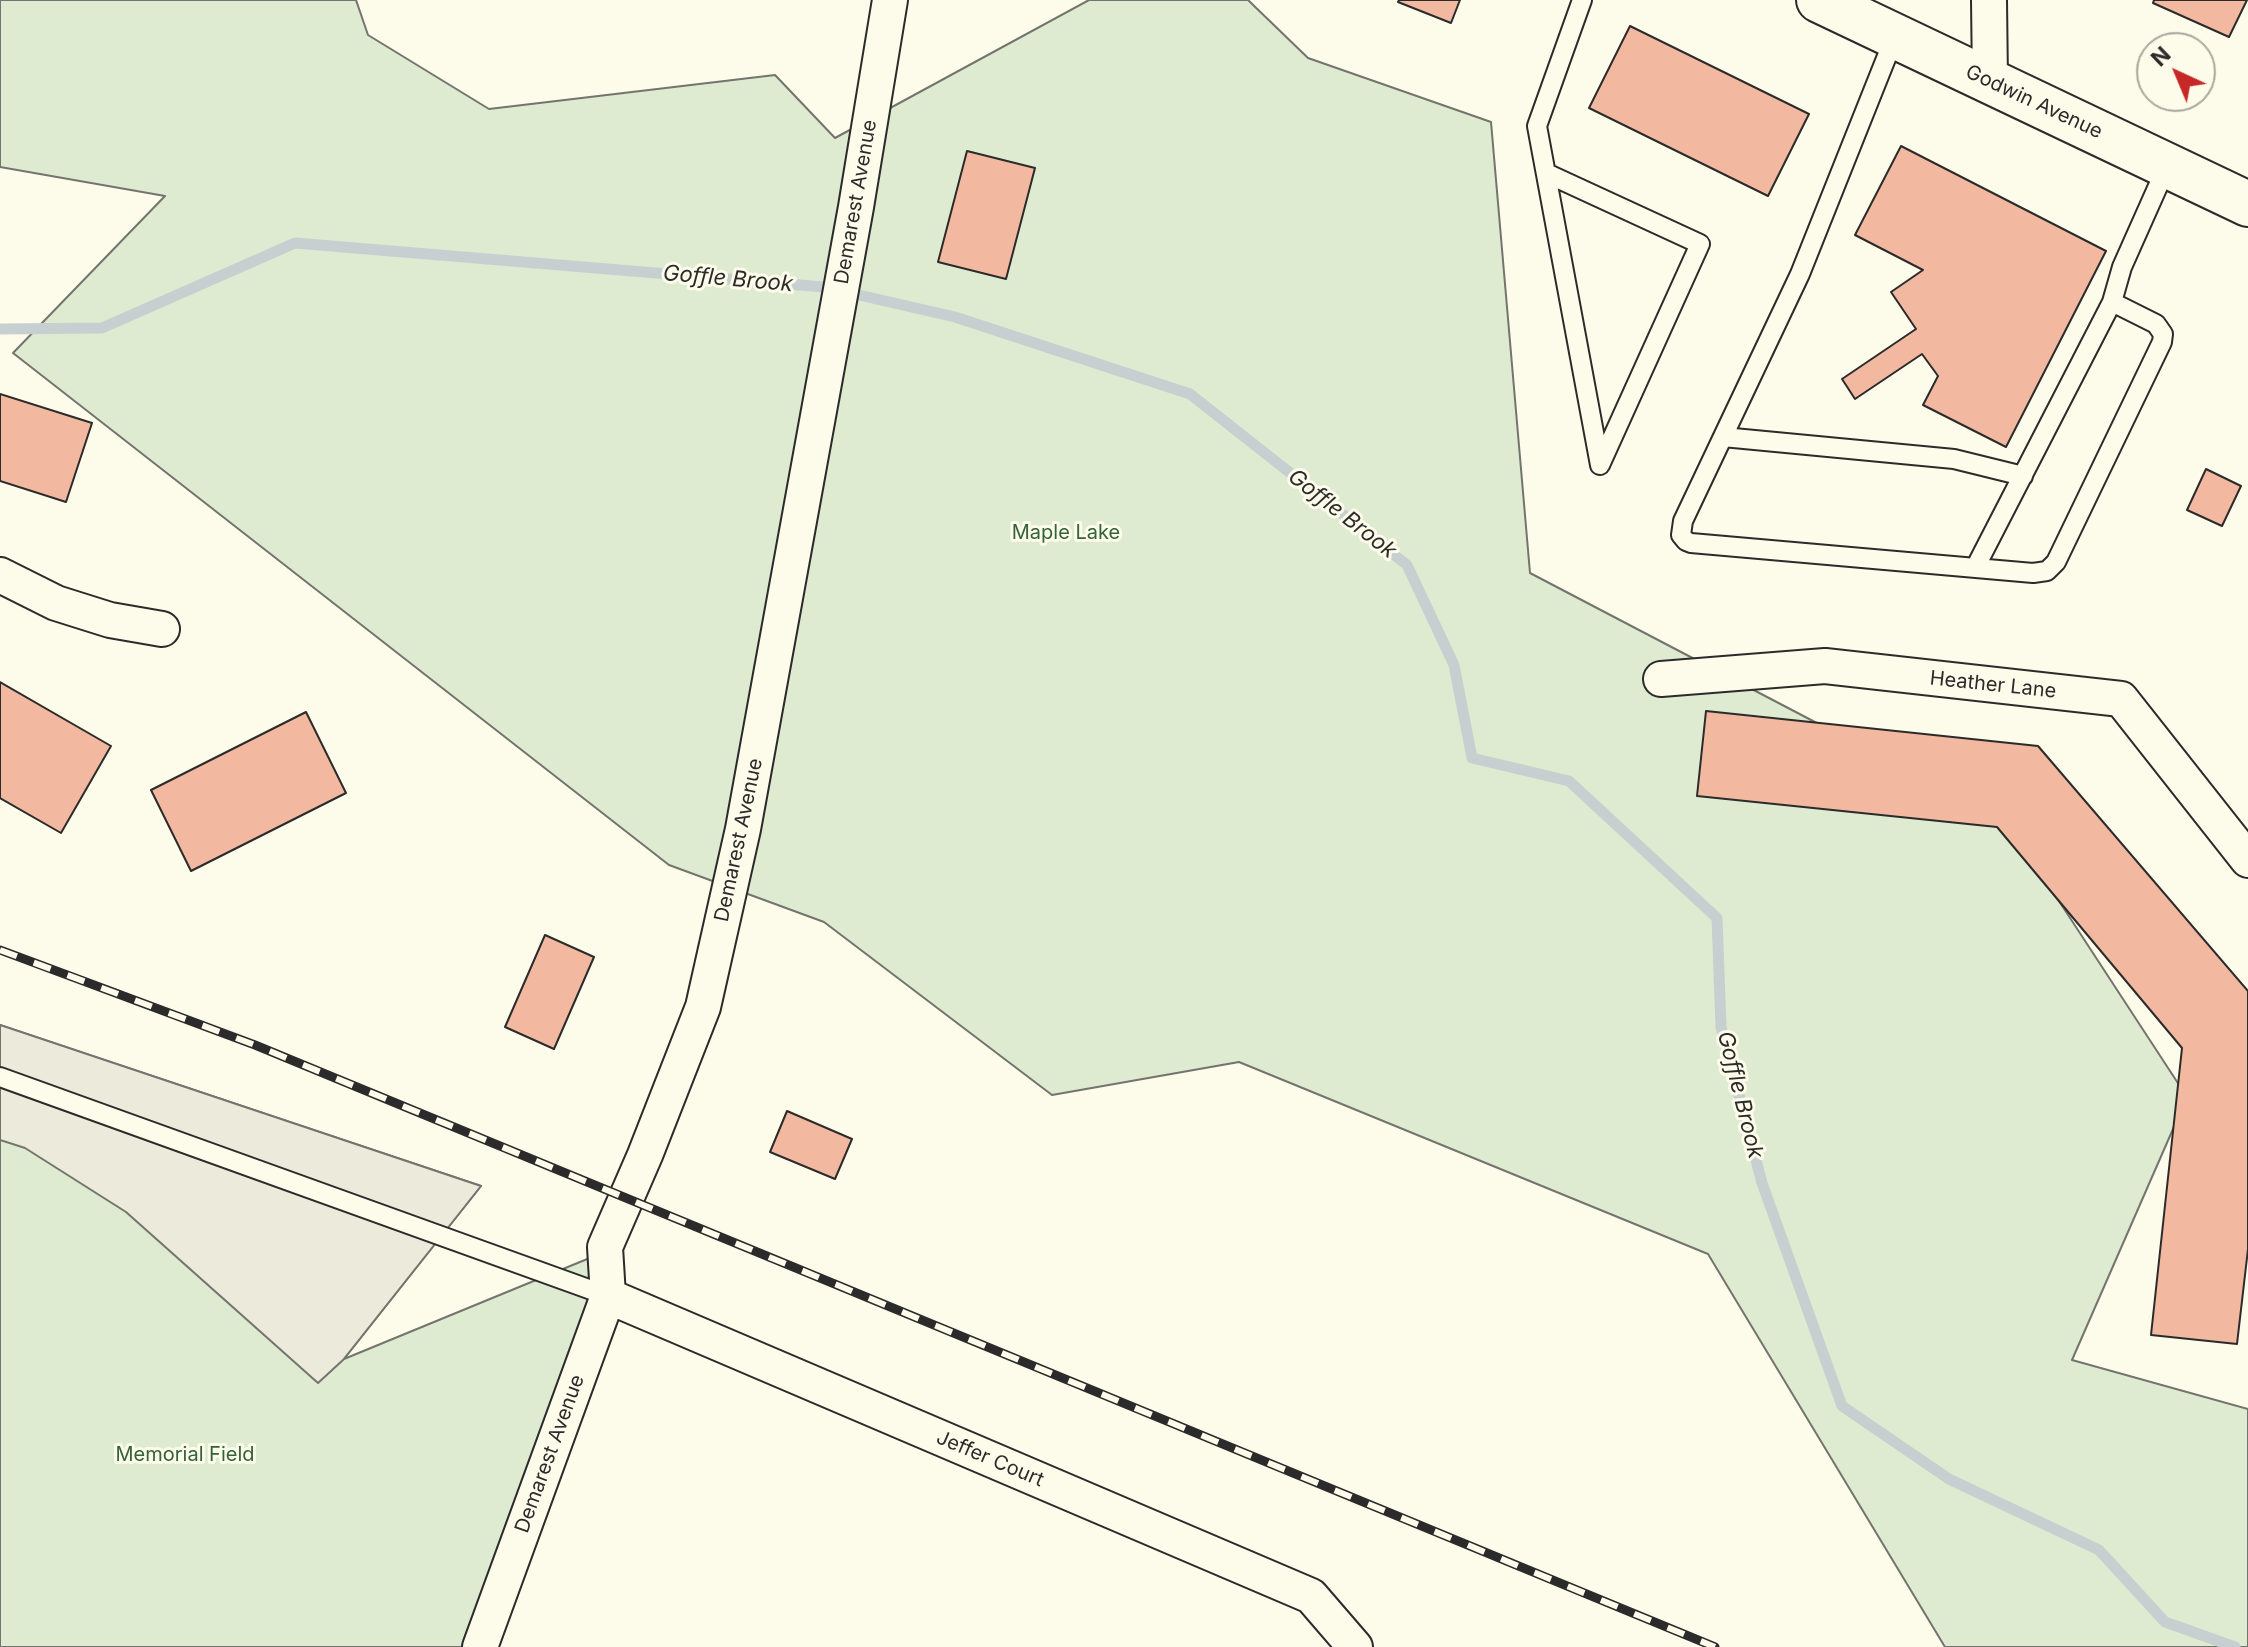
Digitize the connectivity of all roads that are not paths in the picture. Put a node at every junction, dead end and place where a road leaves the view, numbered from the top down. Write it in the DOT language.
graph roads {
  1 [pos="890,0"];
  2 [pos="1582,0"];
  3 [pos="1819,0"];
  4 [pos="1989,0"];
  5 [pos="1895,36"];
  6 [pos="1990,81"];
  7 [pos="2167,166"];
  8 [pos="1546,173"];
  9 [pos="2248,204"];
  10 [pos="2112,302"];
  11 [pos="1723,437"];
  12 [pos="2023,476"];
  13 [pos="1975,568"];
  14 [pos="0,575"];
  15 [pos="162,629"];
  16 [pos="1661,679"];
  17 [pos="2248,860"];
  18 [pos="0,1077"];
  19 [pos="608,1296"];
  20 [pos="480,1647"];
  21 [pos="1355,1647"];
  1 -- 19 [label="street, Demarest Avenue"];
  2 -- 8 [label="lane"];
  3 -- 5 [label="main road, Godwin Avenue"];
  4 -- 6 [label="street"];
  5 -- 6 [label="main road, Godwin Avenue"];
  5 -- 11 [label="lane"];
  6 -- 7 [label="main road, Godwin Avenue"];
  7 -- 9 [label="main road, Godwin Avenue"];
  7 -- 10 [label="lane"];
  8 -- 8 [label="lane"];
  10 -- 12 [label="lane"];
  10 -- 13 [label="lane"];
  11 -- 12 [label="lane"];
  11 -- 13 [label="lane"];
  12 -- 13 [label="lane"];
  14 -- 15 [label="street"];
  16 -- 17 [label="street, Heather Lane"];
  18 -- 19 [label="lane"];
  19 -- 20 [label="street, Demarest Avenue"];
  19 -- 21 [label="street, Jeffer Court"];
}
